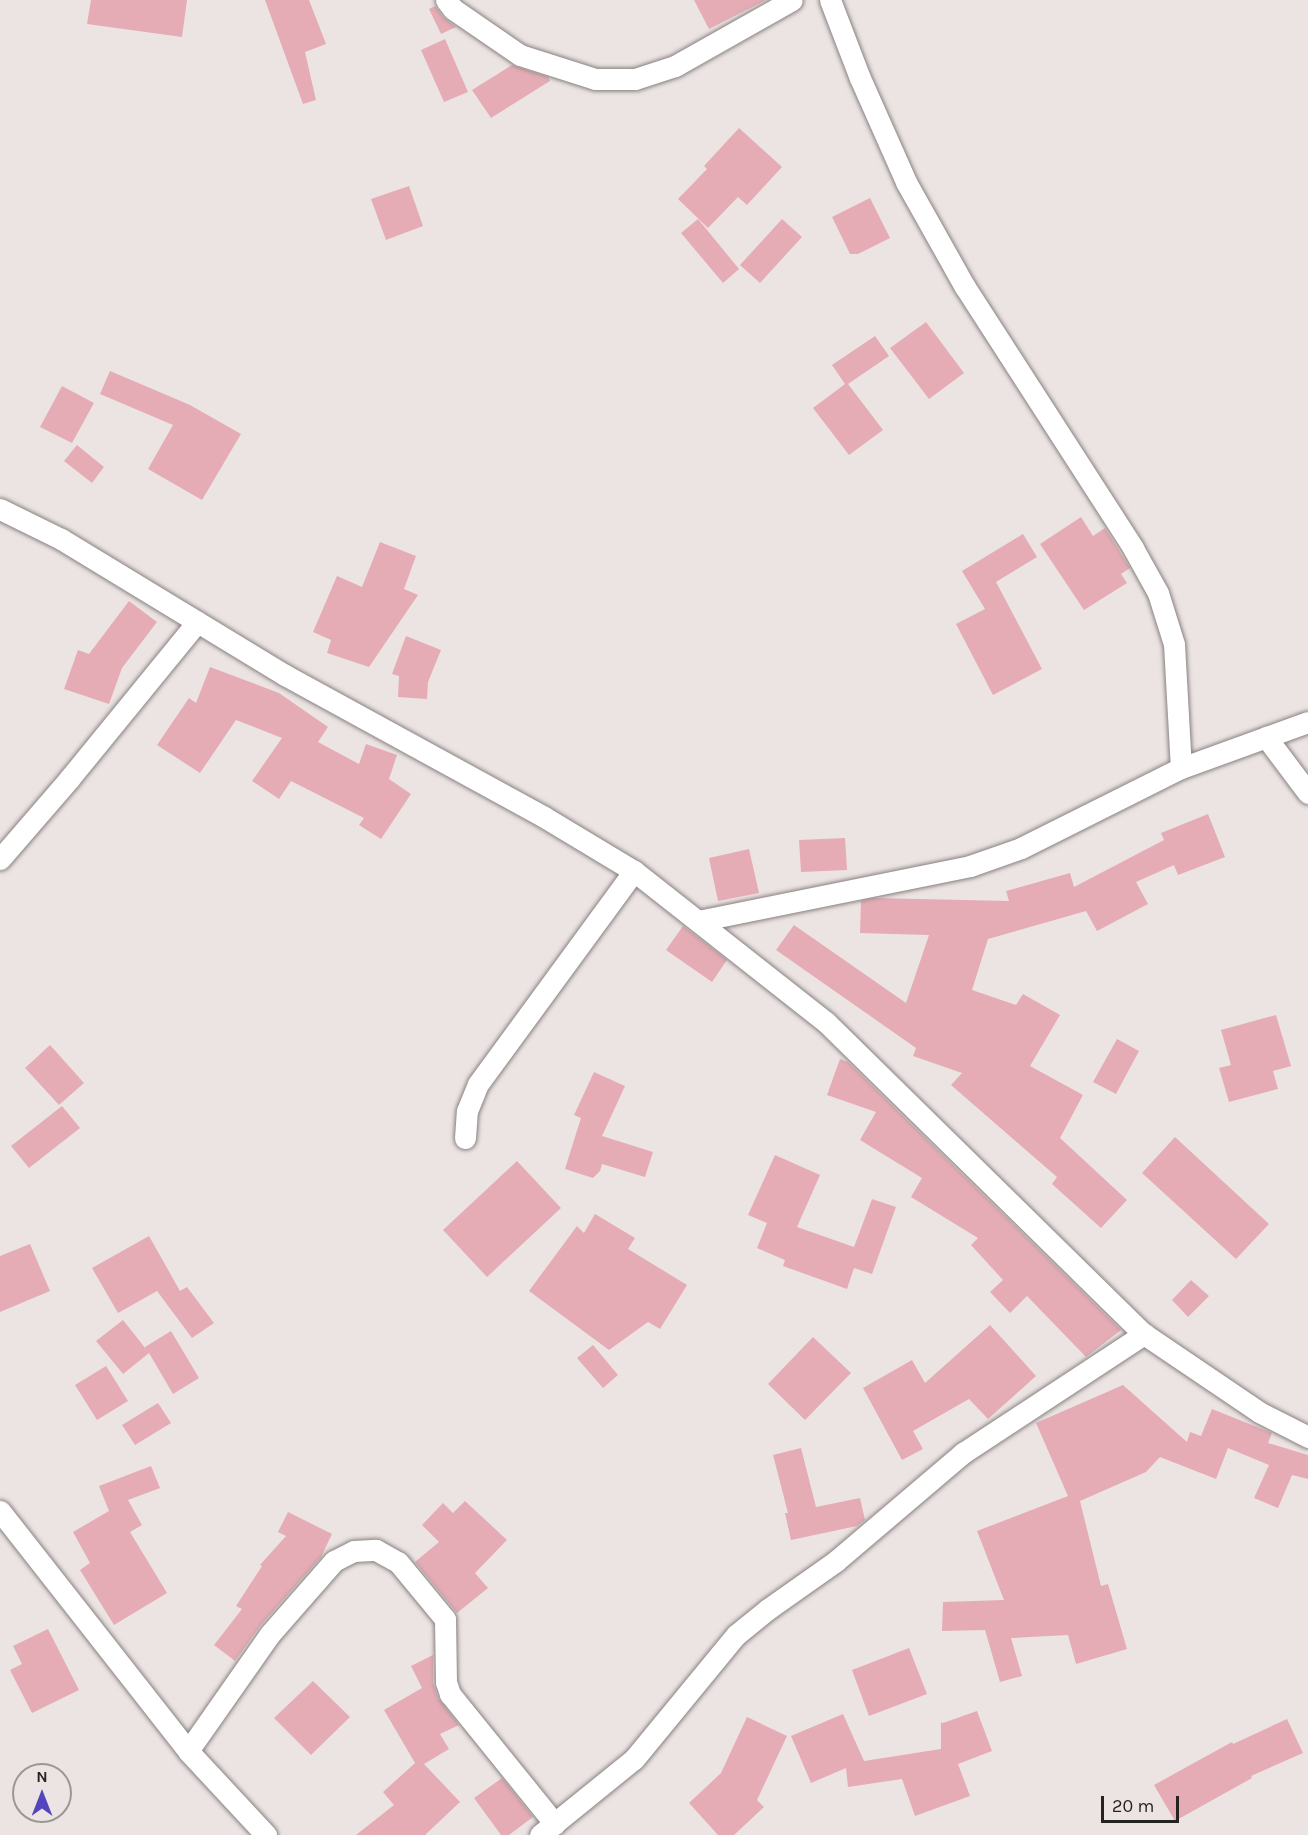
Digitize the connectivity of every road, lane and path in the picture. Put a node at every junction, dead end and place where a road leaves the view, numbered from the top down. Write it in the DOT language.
graph roads {
  1 [pos="446,0"];
  2 [pos="792,0"];
  3 [pos="830,0"];
  4 [pos="0,509"];
  5 [pos="197,622"];
  6 [pos="1308,722"];
  7 [pos="1266,737"];
  8 [pos="1181,768"];
  9 [pos="1308,793"];
  10 [pos="0,859"];
  11 [pos="634,871"];
  12 [pos="698,921"];
  13 [pos="465,1138"];
  14 [pos="1144,1334"];
  15 [pos="1308,1437"];
  16 [pos="0,1511"];
  17 [pos="188,1751"];
  18 [pos="547,1829"];
  19 [pos="266,1835"];
  1 -- 2 [label="street"];
  3 -- 8 [label="street"];
  4 -- 5 [label="street"];
  5 -- 10 [label="street"];
  5 -- 11 [label="street"];
  6 -- 7 [label="street"];
  7 -- 8 [label="street"];
  7 -- 9 [label="street"];
  8 -- 12 [label="street"];
  11 -- 12 [label="street"];
  11 -- 13 [label="street"];
  12 -- 14 [label="street"];
  14 -- 15 [label="street"];
  14 -- 18 [label="street"];
  16 -- 17 [label="street"];
  17 -- 18 [label="street"];
  17 -- 19 [label="street"];
}
